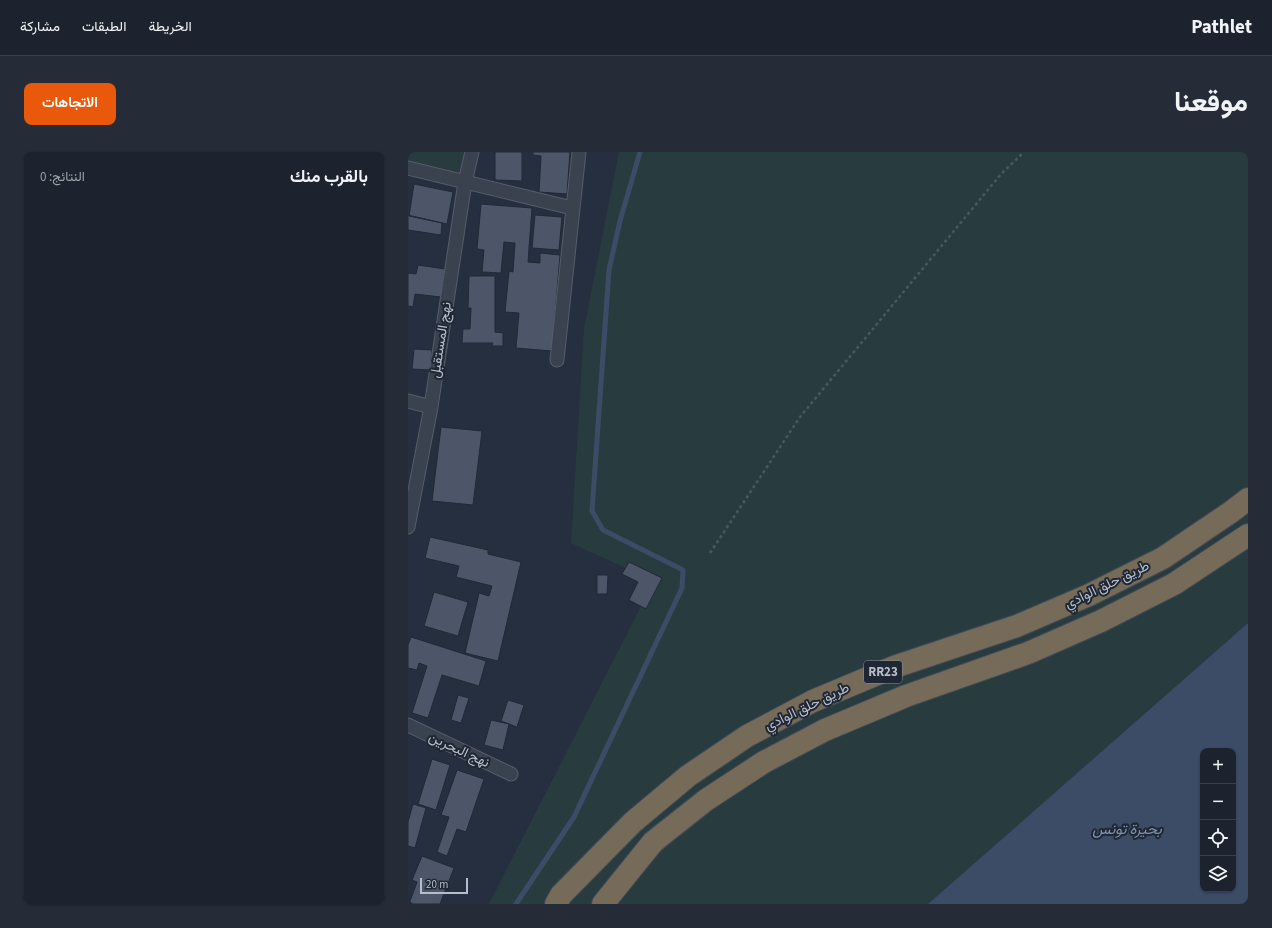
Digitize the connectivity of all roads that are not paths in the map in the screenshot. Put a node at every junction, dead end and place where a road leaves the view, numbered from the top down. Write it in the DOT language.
graph roads {
  1 [pos="472,152"];
  2 [pos="579,152"];
  3 [pos="408,168"];
  4 [pos="465,182"];
  5 [pos="572,208"];
  6 [pos="557,360"];
  7 [pos="408,401"];
  8 [pos="431,406"];
  9 [pos="1248,499"];
  10 [pos="408,527"];
  11 [pos="1248,535"];
  12 [pos="408,725"];
  13 [pos="511,774"];
  14 [pos="556,904"];
  15 [pos="603,904"];
  1 -- 4 [label="street, نهج المستقبل"];
  2 -- 5 [label="street"];
  3 -- 4 [label="street"];
  4 -- 5 [label="street"];
  4 -- 8 [label="street, نهج المستقبل"];
  5 -- 6 [label="street"];
  7 -- 8 [label="street"];
  8 -- 10 [label="street, نهج المستقبل"];
  9 -- 14 [label="highway, طريق حلق الوادي / RR23"];
  11 -- 15 [label="highway, طريق حلق الوادي / RR23"];
  12 -- 13 [label="street, نهج البحرين"];
}
